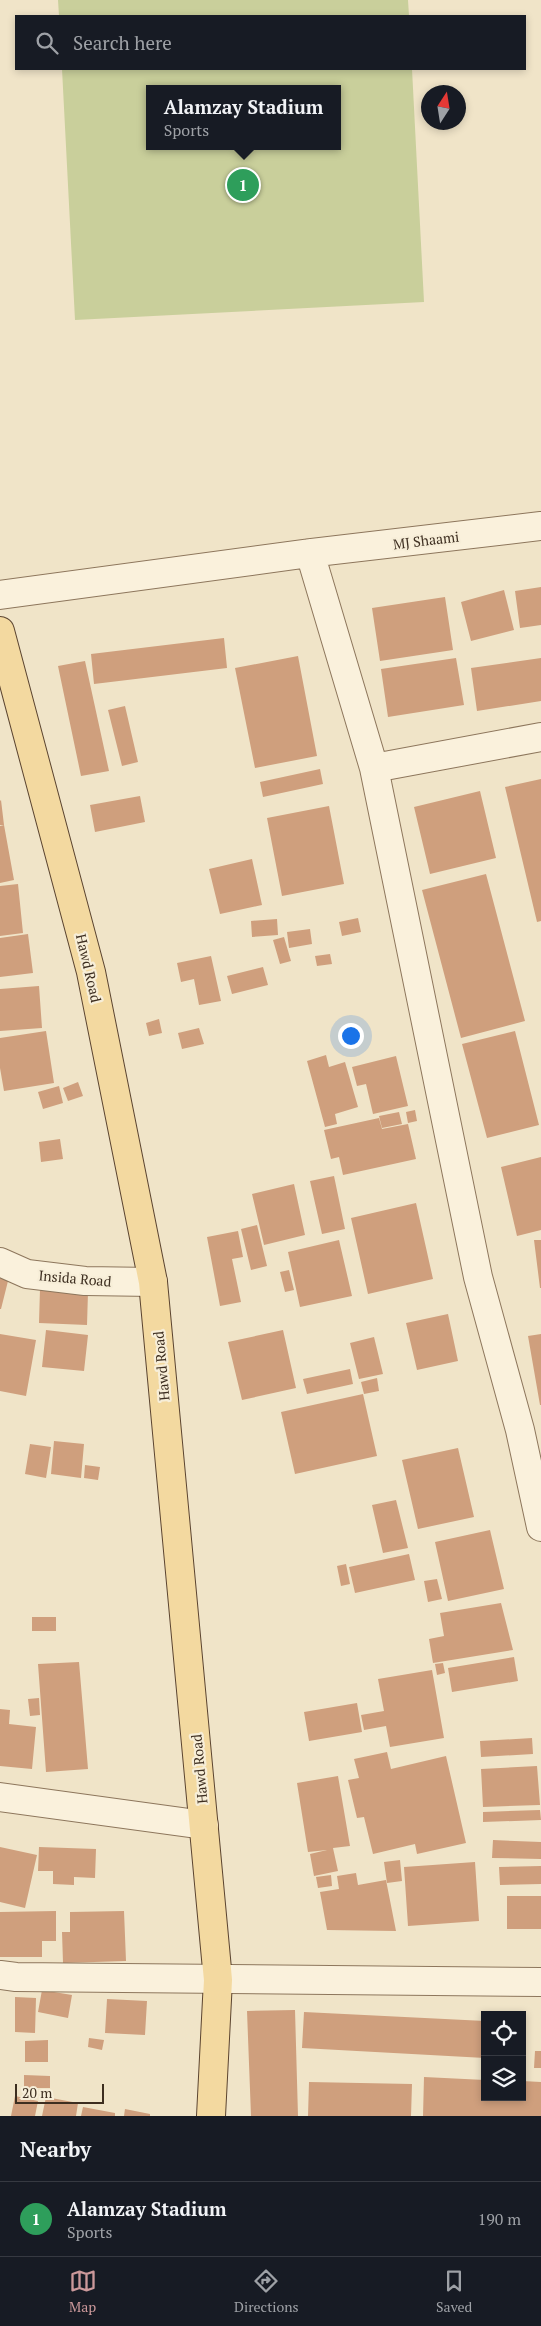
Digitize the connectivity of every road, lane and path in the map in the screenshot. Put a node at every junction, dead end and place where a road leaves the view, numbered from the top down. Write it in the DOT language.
graph roads {
  1 [pos="541,526"];
  2 [pos="310,553"];
  3 [pos="0,595"];
  4 [pos="0,631"];
  5 [pos="541,737"];
  6 [pos="374,768"];
  7 [pos="0,1262"];
  8 [pos="153,1282"];
  9 [pos="541,1527"];
  10 [pos="0,1797"];
  11 [pos="204,1825"];
  12 [pos="0,1975"];
  13 [pos="218,1980"];
  14 [pos="541,1982"];
  15 [pos="212,2116"];
  1 -- 2 [label="street, MJ Shaami"];
  2 -- 3 [label="street, MJ Shaami"];
  2 -- 6 [label="street"];
  4 -- 8 [label="main road, Hawd Road"];
  5 -- 6 [label="street"];
  6 -- 9 [label="street"];
  7 -- 8 [label="street, Insida Road"];
  8 -- 11 [label="main road, Hawd Road"];
  10 -- 11 [label="street"];
  11 -- 13 [label="main road, Hawd Road"];
  12 -- 13 [label="street"];
  13 -- 14 [label="street"];
  13 -- 15 [label="main road, Hawd Road"];
}
